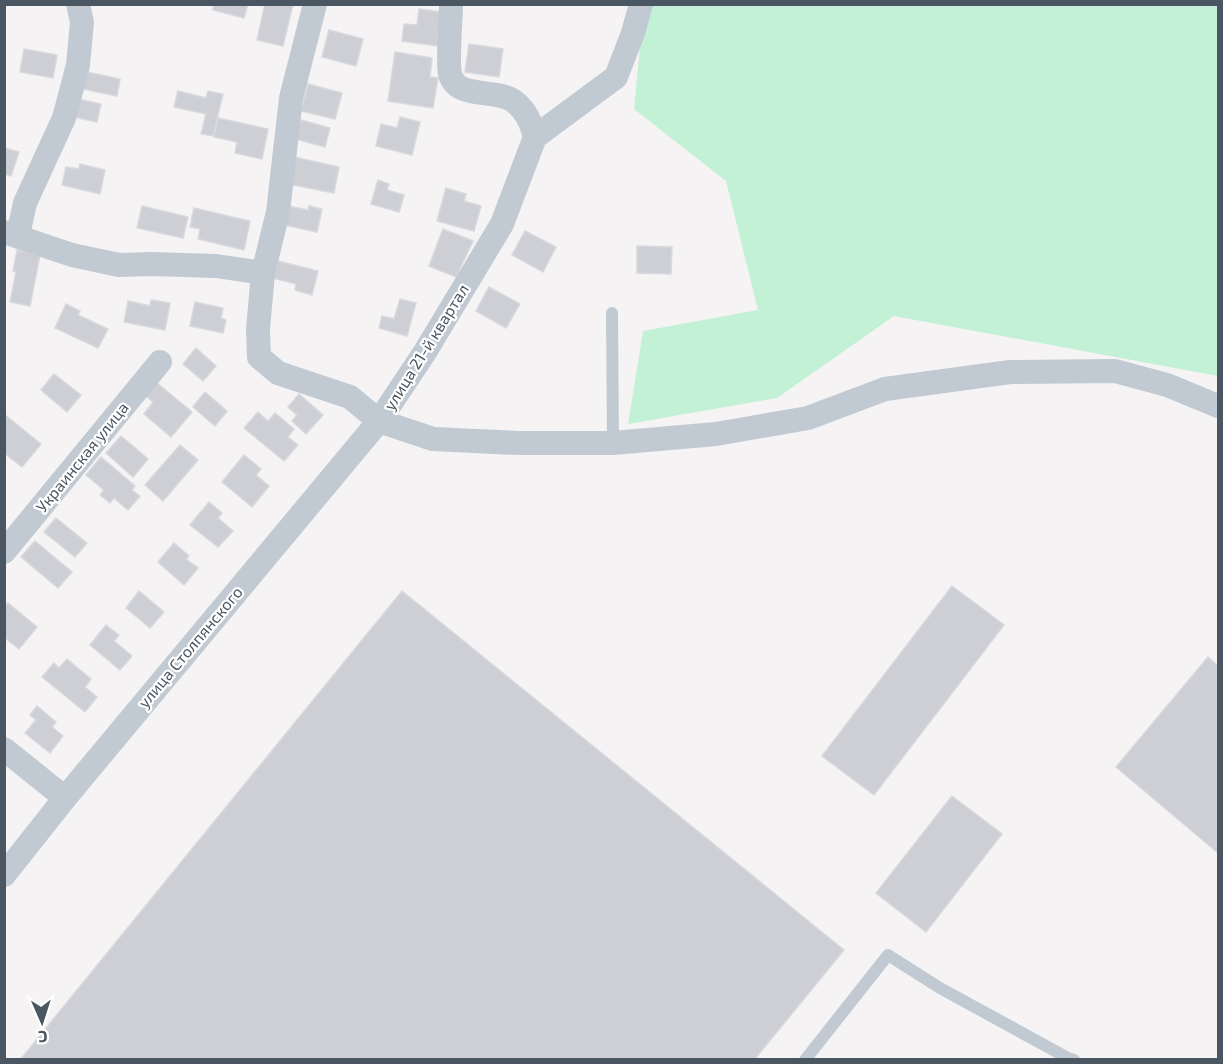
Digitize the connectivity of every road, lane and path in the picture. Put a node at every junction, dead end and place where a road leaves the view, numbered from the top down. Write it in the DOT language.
graph roads {
  1 [pos="78,4"];
  2 [pos="315,4"];
  3 [pos="451,4"];
  4 [pos="641,4"];
  5 [pos="535,137"];
  6 [pos="11,233"];
  7 [pos="263,273"];
  8 [pos="612,313"];
  9 [pos="160,362"];
  10 [pos="1218,406"];
  11 [pos="379,421"];
  12 [pos="613,443"];
  13 [pos="4,552"];
  14 [pos="4,749"];
  15 [pos="65,798"];
  16 [pos="4,875"];
  17 [pos="805,1059"];
  18 [pos="1074,1059"];
  1 -- 6 [label="street"];
  2 -- 7 [label="street, улица 21-й квартал"];
  3 -- 5 [label="street"];
  4 -- 5 [label="street"];
  5 -- 11 [label="street, улица 21-й квартал"];
  6 -- 7 [label="street"];
  7 -- 11 [label="street, улица 21-й квартал"];
  8 -- 12 [label="lane"];
  9 -- 13 [label="street, Украинская улица"];
  10 -- 12 [label="street"];
  11 -- 12 [label="street"];
  11 -- 15 [label="street, улица Столпянского"];
  14 -- 15 [label="street"];
  15 -- 16 [label="street, улица Столпянского"];
  17 -- 18 [label="lane"];
}
